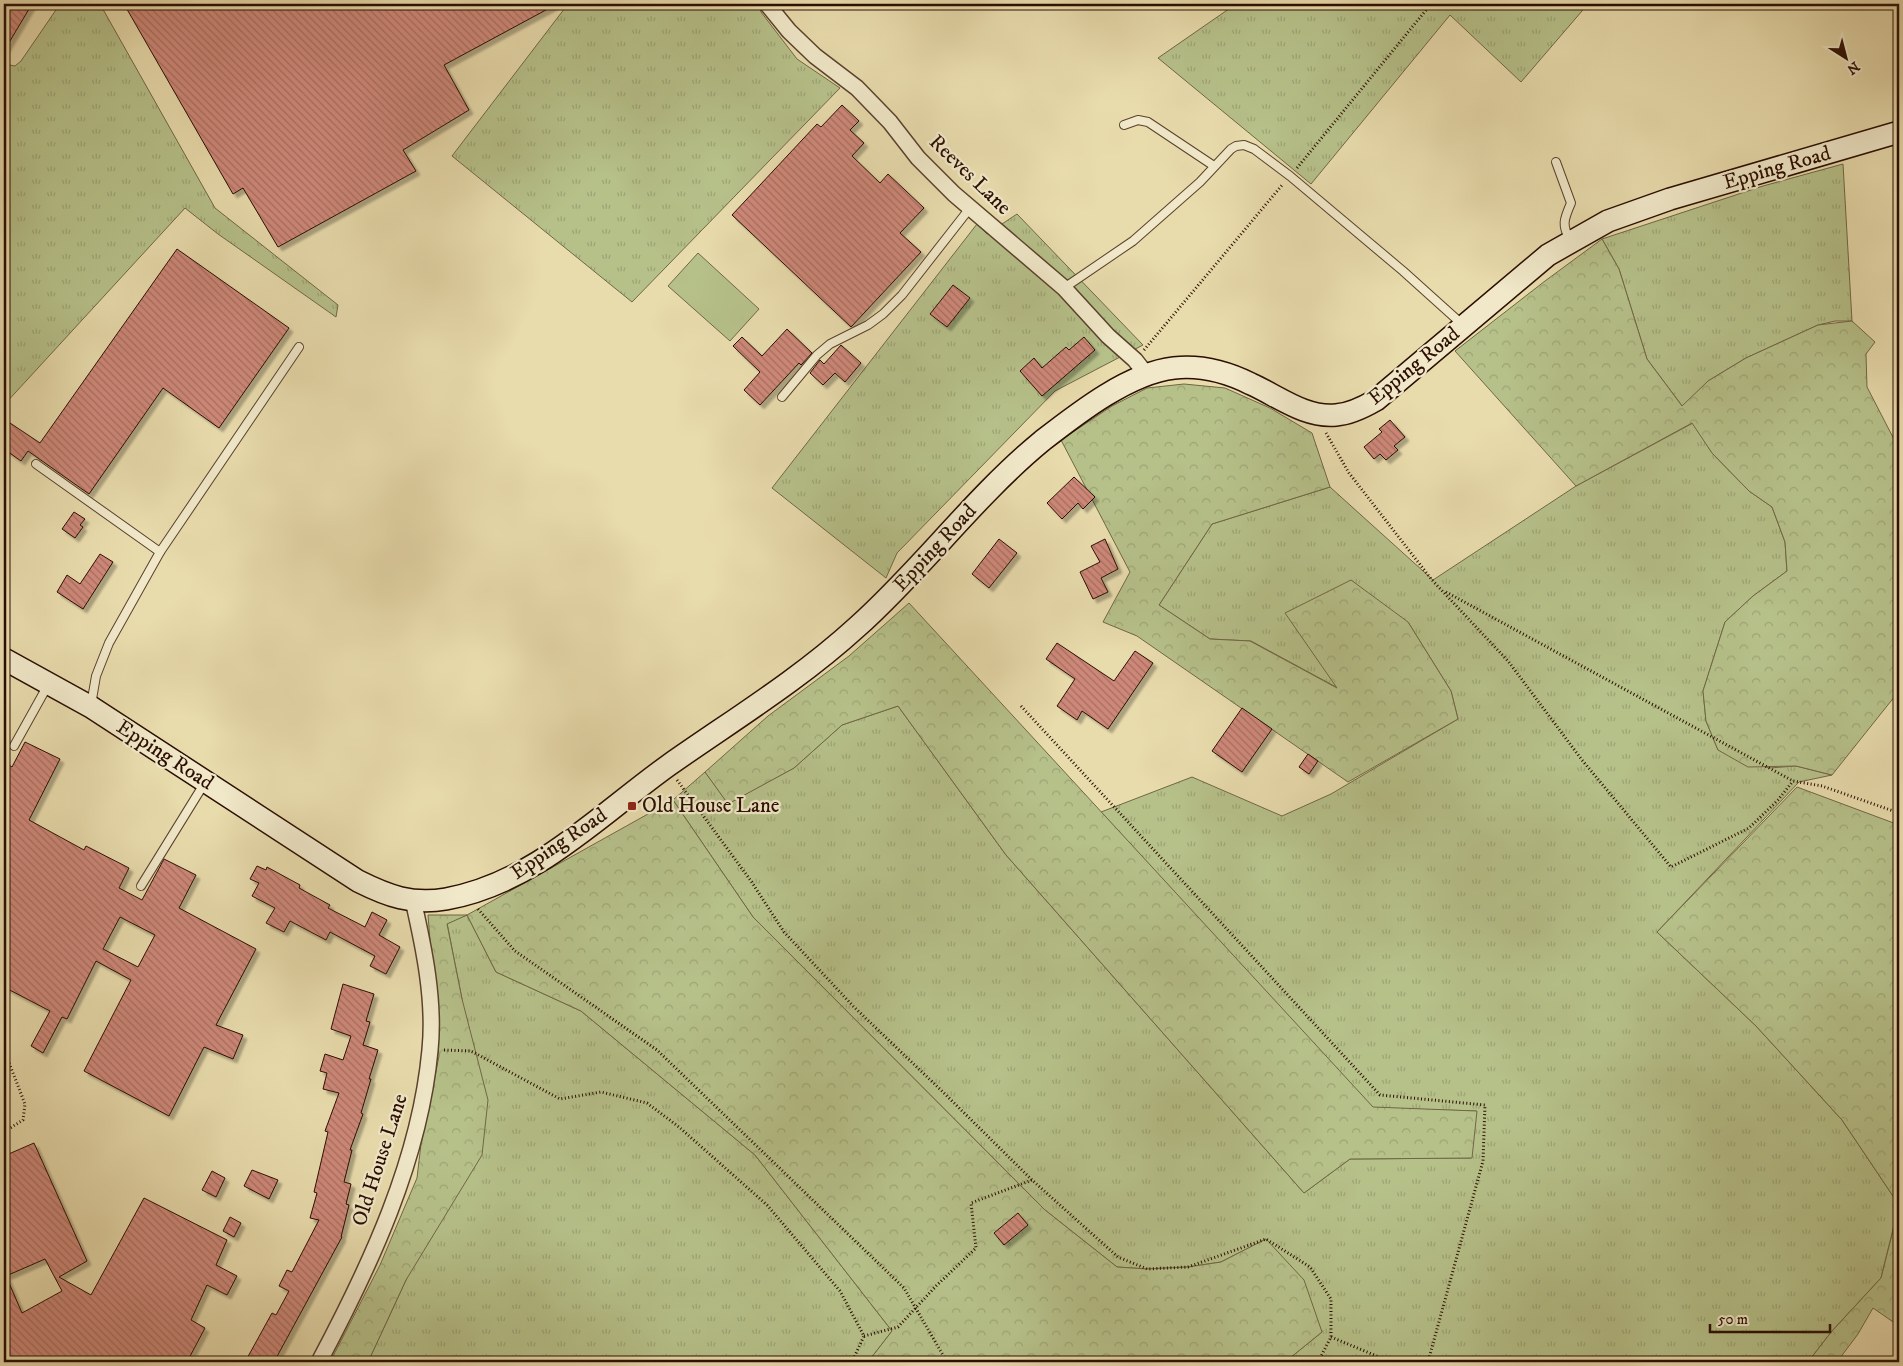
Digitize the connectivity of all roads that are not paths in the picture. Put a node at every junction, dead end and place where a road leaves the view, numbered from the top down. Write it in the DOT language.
graph roads {
  1 [pos="768,4"];
  2 [pos="1124,124"];
  3 [pos="1899,132"];
  4 [pos="1556,162"];
  5 [pos="1214,166"];
  6 [pos="970,208"];
  7 [pos="1571,241"];
  8 [pos="1064,288"];
  9 [pos="1464,326"];
  10 [pos="299,347"];
  11 [pos="1146,374"];
  12 [pos="782,397"];
  13 [pos="36,464"];
  14 [pos="160,552"];
  15 [pos="4,659"];
  16 [pos="48,683"];
  17 [pos="91,707"];
  18 [pos="14,746"];
  19 [pos="205,782"];
  20 [pos="141,886"];
  21 [pos="413,900"];
  22 [pos="319,1362"];
  1 -- 6 [label="street, Reeves Lane"];
  2 -- 5 [label="lane"];
  3 -- 7 [label="main road, Epping Road"];
  4 -- 7 [label="lane"];
  5 -- 8 [label="lane"];
  5 -- 9 [label="lane"];
  6 -- 8 [label="street, Reeves Lane"];
  6 -- 12 [label="lane"];
  7 -- 9 [label="main road, Epping Road"];
  8 -- 11 [label="street, Reeves Lane"];
  9 -- 11 [label="main road, Epping Road"];
  10 -- 14 [label="lane"];
  11 -- 21 [label="main road, Epping Road"];
  13 -- 14 [label="lane"];
  14 -- 17 [label="lane"];
  15 -- 16 [label="main road, Epping Road"];
  16 -- 17 [label="main road, Epping Road"];
  16 -- 18 [label="lane"];
  17 -- 19 [label="main road, Epping Road"];
  19 -- 20 [label="lane"];
  19 -- 21 [label="main road, Epping Road"];
  21 -- 22 [label="street, Old House Lane"];
}
